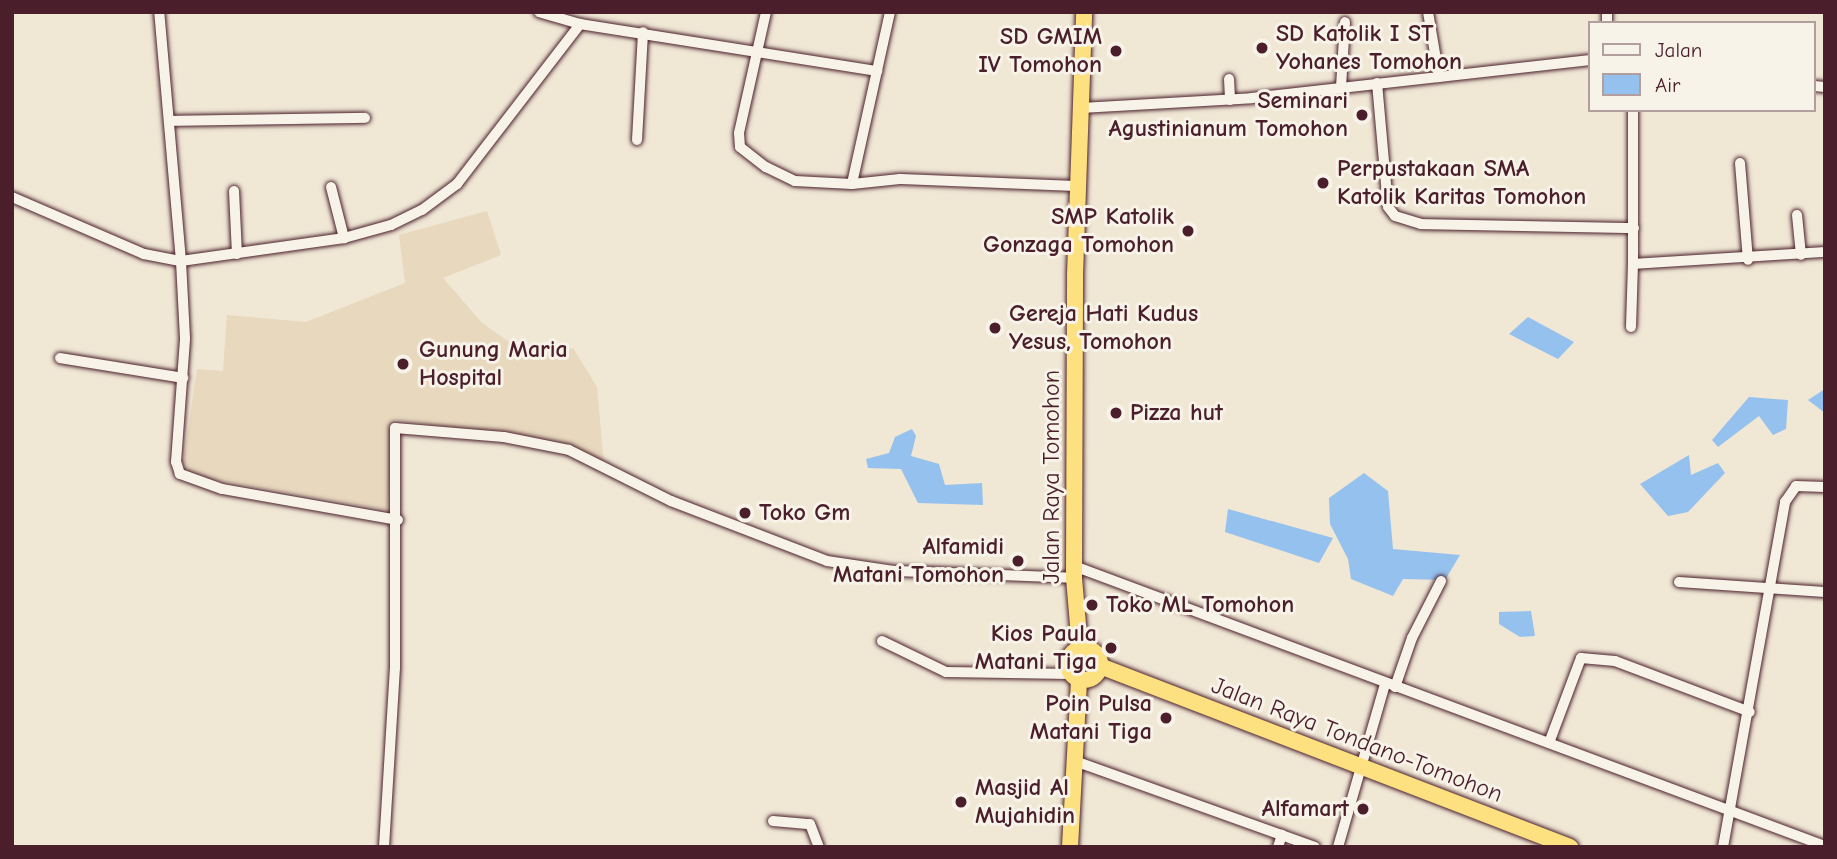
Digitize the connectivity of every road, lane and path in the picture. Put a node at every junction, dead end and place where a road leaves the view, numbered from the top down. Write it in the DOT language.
graph roads {
  1 [pos="159,12"];
  2 [pos="539,12"];
  3 [pos="766,12"];
  4 [pos="890,12"];
  5 [pos="1084,12"];
  6 [pos="1428,12"];
  7 [pos="1345,22"];
  8 [pos="580,24"];
  9 [pos="643,32"];
  10 [pos="757,49"];
  11 [pos="1588,60"];
  12 [pos="877,71"];
  13 [pos="1439,77"];
  14 [pos="1229,79"];
  15 [pos="1377,83"];
  16 [pos="1341,87"];
  17 [pos="1230,100"];
  18 [pos="1080,108"];
  19 [pos="1633,112"];
  20 [pos="365,118"];
  21 [pos="169,121"];
  22 [pos="637,140"];
  23 [pos="1740,163"];
  24 [pos="852,184"];
  25 [pos="1077,186"];
  26 [pos="331,187"];
  27 [pos="234,191"];
  28 [pos="12,197"];
  29 [pos="1797,215"];
  30 [pos="1633,228"];
  31 [pos="344,238"];
  32 [pos="1825,252"];
  33 [pos="237,254"];
  34 [pos="1801,256"];
  35 [pos="1748,260"];
  36 [pos="181,261"];
  37 [pos="1633,264"];
  38 [pos="1631,327"];
  39 [pos="60,358"];
  40 [pos="183,378"];
  41 [pos="1825,487"];
  42 [pos="398,520"];
  43 [pos="1074,572"];
  44 [pos="1441,581"];
  45 [pos="1679,582"];
  46 [pos="1773,588"];
  47 [pos="1825,592"];
  48 [pos="881,641"];
  49 [pos="1080,648"];
  50 [pos="1100,667"];
  51 [pos="1075,677"];
  52 [pos="1390,686"];
  53 [pos="1750,712"];
  54 [pos="1549,743"];
  55 [pos="1072,760"];
  56 [pos="1359,765"];
  57 [pos="1730,813"];
  58 [pos="773,821"];
  59 [pos="1282,835"];
  60 [pos="1825,846"];
  61 [pos="384,847"];
  62 [pos="819,847"];
  63 [pos="1070,847"];
  64 [pos="1278,847"];
  65 [pos="1315,847"];
  66 [pos="1338,847"];
  67 [pos="1570,847"];
  68 [pos="1723,847"];
  1 -- 21 [label="street"];
  2 -- 8 [label="street"];
  3 -- 10 [label="street"];
  4 -- 12 [label="street"];
  5 -- 18 [label="highway, Jalan Raya Tomohon"];
  6 -- 13 [label="street"];
  7 -- 16 [label="street"];
  8 -- 9 [label="street"];
  8 -- 31 [label="street"];
  9 -- 10 [label="street"];
  9 -- 22 [label="street"];
  10 -- 12 [label="street"];
  10 -- 24 [label="street"];
  11 -- 13 [label="street"];
  12 -- 24 [label="street"];
  13 -- 15 [label="street"];
  14 -- 17 [label="street"];
  15 -- 16 [label="street"];
  15 -- 30 [label="street"];
  16 -- 17 [label="street"];
  17 -- 18 [label="street"];
  18 -- 25 [label="highway, Jalan Raya Tomohon"];
  19 -- 30 [label="street"];
  20 -- 21 [label="street"];
  21 -- 36 [label="street"];
  23 -- 35 [label="street"];
  24 -- 25 [label="street"];
  25 -- 43 [label="highway, Jalan Raya Tomohon"];
  26 -- 31 [label="street"];
  27 -- 33 [label="street"];
  28 -- 36 [label="street"];
  29 -- 34 [label="street"];
  30 -- 37 [label="street"];
  31 -- 33 [label="street"];
  32 -- 34 [label="street"];
  33 -- 36 [label="street"];
  34 -- 35 [label="street"];
  35 -- 37 [label="street"];
  36 -- 40 [label="street"];
  37 -- 38 [label="street"];
  39 -- 40 [label="street"];
  40 -- 42 [label="street"];
  41 -- 46 [label="street"];
  42 -- 43 [label="street"];
  42 -- 61 [label="street"];
  43 -- 49 [label="highway, Jalan Raya Tomohon"];
  43 -- 52 [label="street"];
  44 -- 52 [label="street"];
  45 -- 46 [label="street"];
  46 -- 47 [label="street"];
  46 -- 53 [label="street"];
  48 -- 51 [label="street"];
  49 -- 50 [label="highway"];
  49 -- 51 [label="highway, Jalan Raya Tomohon"];
  50 -- 51 [label="highway"];
  50 -- 56 [label="highway, Jalan Raya Tondano-Tomohon"];
  51 -- 55 [label="highway, Jalan Raya Tomohon"];
  52 -- 54 [label="street"];
  52 -- 56 [label="street"];
  53 -- 54 [label="street"];
  53 -- 57 [label="street"];
  54 -- 57 [label="street"];
  55 -- 59 [label="street"];
  55 -- 63 [label="highway, Jalan Raya Tomohon"];
  56 -- 66 [label="street"];
  56 -- 67 [label="highway, Jalan Raya Tondano-Tomohon"];
  57 -- 60 [label="street"];
  57 -- 68 [label="street"];
  58 -- 62 [label="street"];
  59 -- 64 [label="street"];
  59 -- 65 [label="street"];
}
